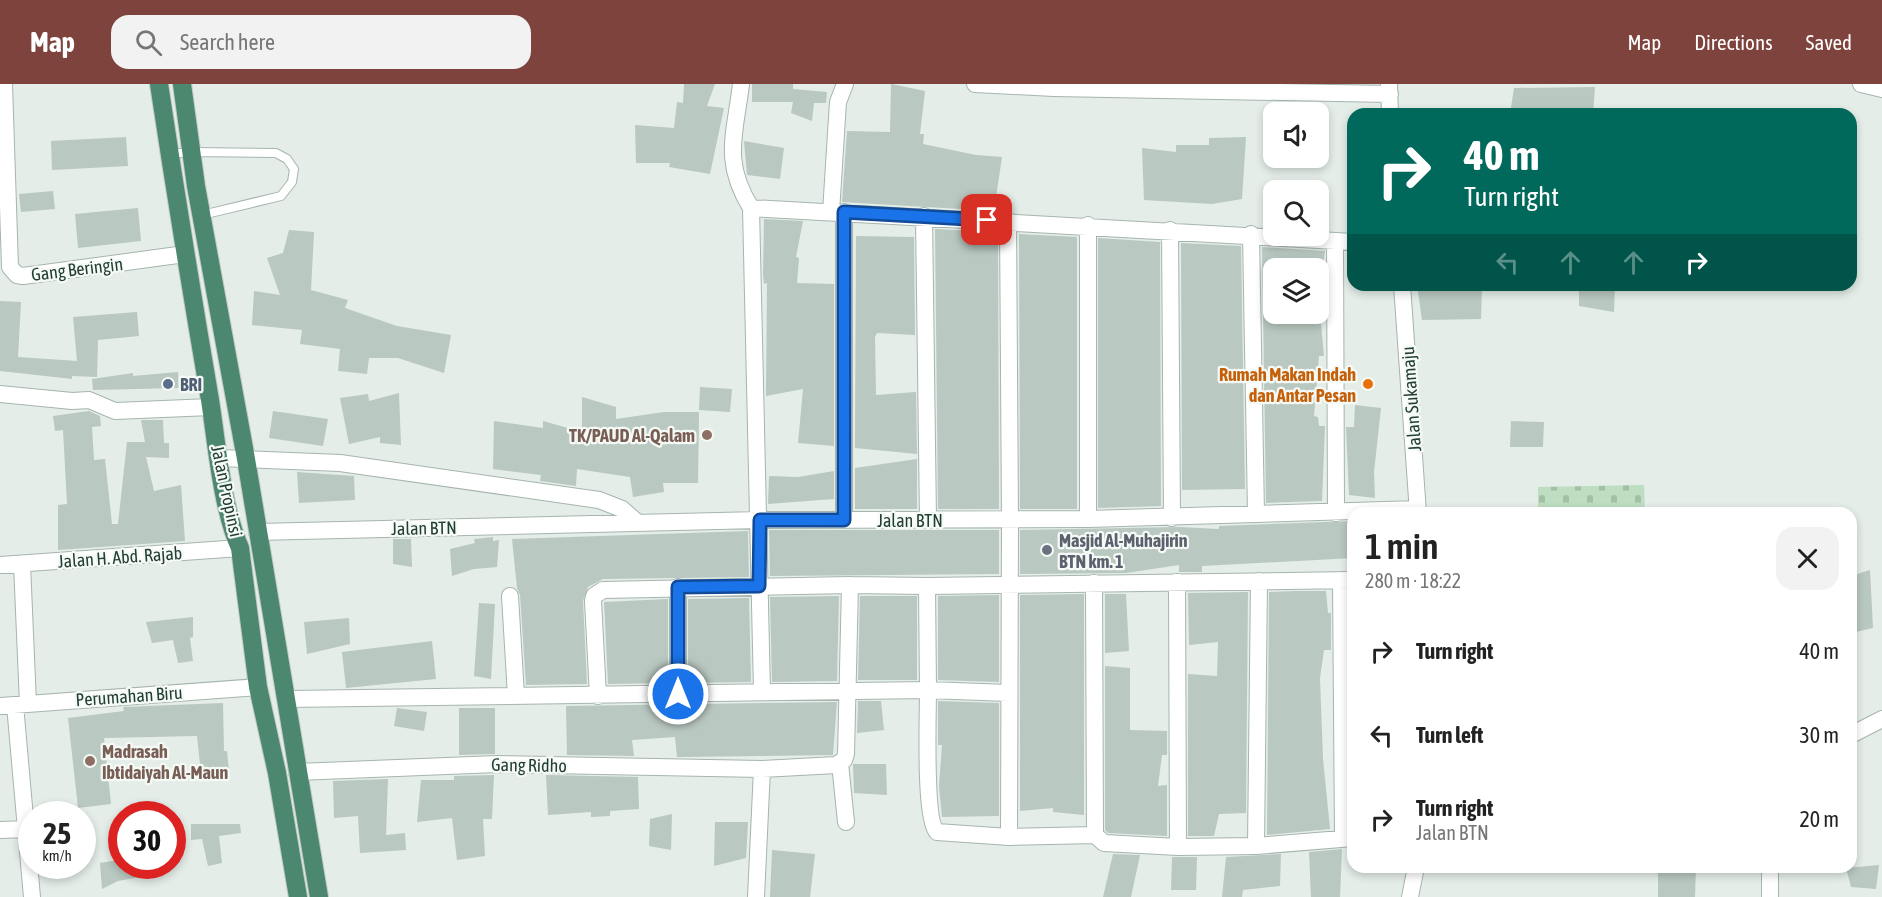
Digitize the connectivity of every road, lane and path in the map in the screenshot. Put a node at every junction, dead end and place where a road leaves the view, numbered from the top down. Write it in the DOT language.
graph roads {
  1 [pos="4,84"];
  2 [pos="159,84"];
  3 [pos="182,84"];
  4 [pos="741,84"];
  5 [pos="845,84"];
  6 [pos="975,84"];
  7 [pos="1861,84"];
  8 [pos="1389,89"];
  9 [pos="1882,89"];
  10 [pos="1390,108"];
  11 [pos="191,152"];
  12 [pos="169,154"];
  13 [pos="751,208"];
  14 [pos="837,212"];
  15 [pos="202,215"];
  16 [pos="924,216"];
  17 [pos="1008,221"];
  18 [pos="1088,225"];
  19 [pos="1170,230"];
  20 [pos="1251,234"];
  21 [pos="1335,241"];
  22 [pos="1347,242"];
  23 [pos="5,243"];
  24 [pos="185,254"];
  25 [pos="1402,291"];
  26 [pos="0,394"];
  27 [pos="211,407"];
  28 [pos="220,458"];
  29 [pos="246,459"];
  30 [pos="1418,507"];
  31 [pos="1336,513"];
  32 [pos="1347,513"];
  33 [pos="1256,514"];
  34 [pos="1172,518"];
  35 [pos="1088,519"];
  36 [pos="760,520"];
  37 [pos="844,520"];
  38 [pos="928,520"];
  39 [pos="1010,520"];
  40 [pos="638,523"];
  41 [pos="257,532"];
  42 [pos="240,548"];
  43 [pos="22,564"];
  44 [pos="0,565"];
  45 [pos="1347,580"];
  46 [pos="1259,581"];
  47 [pos="1177,582"];
  48 [pos="1094,583"];
  49 [pos="850,585"];
  50 [pos="759,586"];
  51 [pos="927,586"];
  52 [pos="1010,586"];
  53 [pos="678,587"];
  54 [pos="510,596"];
  55 [pos="258,687"];
  56 [pos="928,690"];
  57 [pos="846,691"];
  58 [pos="762,692"];
  59 [pos="1009,693"];
  60 [pos="678,694"];
  61 [pos="516,696"];
  62 [pos="598,696"];
  63 [pos="288,699"];
  64 [pos="14,705"];
  65 [pos="1882,719"];
  66 [pos="1857,732"];
  67 [pos="840,763"];
  68 [pos="762,769"];
  69 [pos="297,772"];
  70 [pos="23,801"];
  71 [pos="846,822"];
  72 [pos="18,829"];
  73 [pos="0,830"];
  74 [pos="1095,834"];
  75 [pos="1009,837"];
  76 [pos="1347,838"];
  77 [pos="1256,846"];
  78 [pos="1178,847"];
  79 [pos="1415,873"];
  80 [pos="1770,873"];
  81 [pos="30,879"];
  82 [pos="32,897"];
  83 [pos="298,897"];
  84 [pos="319,897"];
  85 [pos="756,897"];
  86 [pos="1410,897"];
  87 [pos="1770,897"];
  1 -- 23 [label="street, Gang Beringin"];
  2 -- 12 [label="highway, Jalan Propinsi"];
  3 -- 11 [label="highway"];
  4 -- 13 [label="street"];
  5 -- 14 [label="street"];
  6 -- 8 [label="street"];
  7 -- 9 [label="street"];
  8 -- 10 [label="street"];
  11 -- 12 [label="lane"];
  11 -- 15 [label="highway"];
  11 -- 15 [label="lane"];
  12 -- 24 [label="highway, Jalan Propinsi"];
  13 -- 14 [label="street"];
  13 -- 36 [label="street"];
  14 -- 16 [label="street"];
  14 -- 37 [label="street"];
  15 -- 29 [label="highway"];
  16 -- 17 [label="street"];
  16 -- 38 [label="street"];
  17 -- 18 [label="street"];
  17 -- 39 [label="street"];
  18 -- 19 [label="street"];
  18 -- 35 [label="street"];
  19 -- 20 [label="street"];
  19 -- 34 [label="street"];
  20 -- 21 [label="street"];
  20 -- 33 [label="street"];
  21 -- 22 [label="street"];
  21 -- 31 [label="street"];
  23 -- 24 [label="street, Gang Beringin"];
  24 -- 27 [label="highway, Jalan Propinsi"];
  25 -- 30 [label="street, Jalan Sukamaju"];
  26 -- 27 [label="street"];
  27 -- 28 [label="highway, Jalan Propinsi"];
  28 -- 29 [label="street"];
  28 -- 42 [label="highway, Jalan Propinsi"];
  29 -- 40 [label="street"];
  29 -- 41 [label="highway"];
  31 -- 32 [label="street, Jalan BTN"];
  31 -- 33 [label="street, Jalan BTN"];
  33 -- 34 [label="street, Jalan BTN"];
  34 -- 35 [label="street, Jalan BTN"];
  35 -- 39 [label="street, Jalan BTN"];
  36 -- 37 [label="street, Jalan BTN"];
  36 -- 40 [label="street, Jalan BTN"];
  36 -- 50 [label="street"];
  37 -- 38 [label="street, Jalan BTN"];
  38 -- 39 [label="street, Jalan BTN"];
  39 -- 52 [label="street"];
  40 -- 41 [label="street, Jalan BTN"];
  41 -- 63 [label="highway"];
  42 -- 43 [label="street, Jalan H. Abd. Rajab"];
  42 -- 55 [label="highway, Jalan Propinsi"];
  43 -- 44 [label="street, Jalan H. Abd. Rajab"];
  43 -- 64 [label="street"];
  45 -- 46 [label="street"];
  46 -- 47 [label="street"];
  46 -- 77 [label="street"];
  47 -- 48 [label="street"];
  47 -- 78 [label="street"];
  48 -- 52 [label="street"];
  48 -- 74 [label="street"];
  49 -- 50 [label="street"];
  49 -- 51 [label="street"];
  49 -- 57 [label="street"];
  50 -- 53 [label="street"];
  50 -- 58 [label="street"];
  51 -- 52 [label="street"];
  51 -- 56 [label="street"];
  52 -- 59 [label="street"];
  53 -- 60 [label="street"];
  53 -- 62 [label="street"];
  54 -- 61 [label="street"];
  55 -- 64 [label="street, Perumahan Biru"];
  55 -- 83 [label="highway, Jalan Propinsi"];
  56 -- 57 [label="street"];
  56 -- 59 [label="street"];
  56 -- 75 [label="street"];
  57 -- 58 [label="street"];
  57 -- 67 [label="street"];
  58 -- 60 [label="street"];
  59 -- 75 [label="street"];
  60 -- 62 [label="street"];
  61 -- 62 [label="street"];
  61 -- 63 [label="street"];
  63 -- 69 [label="highway"];
  64 -- 70 [label="street"];
  65 -- 66 [label="street"];
  67 -- 68 [label="street, Gang Ridho"];
  67 -- 71 [label="street"];
  68 -- 69 [label="street, Gang Ridho"];
  68 -- 85 [label="street"];
  69 -- 84 [label="highway"];
  72 -- 73 [label="street"];
  74 -- 75 [label="street"];
  74 -- 78 [label="street"];
  76 -- 77 [label="street"];
  77 -- 78 [label="street"];
  79 -- 86 [label="street"];
  80 -- 87 [label="street"];
  81 -- 82 [label="street"];
}
